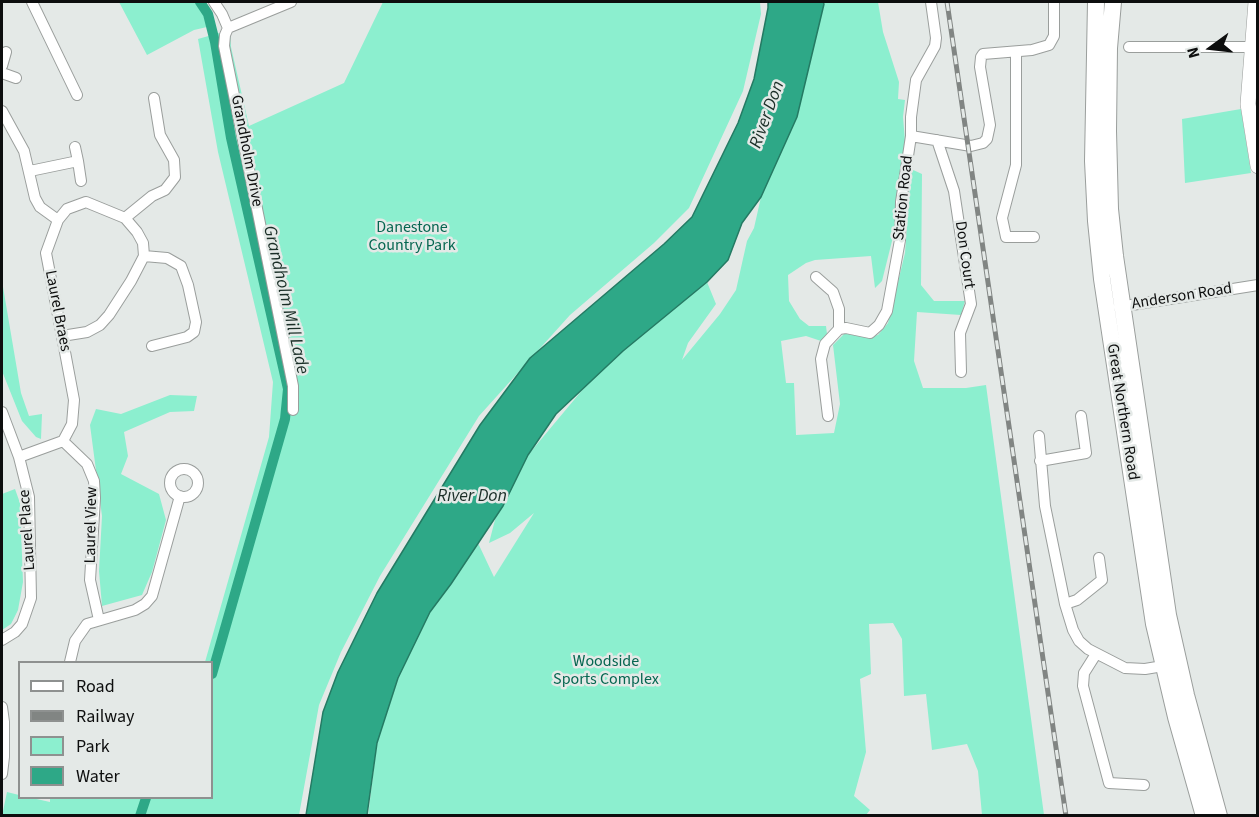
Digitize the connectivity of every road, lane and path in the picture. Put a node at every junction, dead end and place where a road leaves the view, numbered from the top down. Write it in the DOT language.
graph roads {
  1 [pos="32,2"];
  2 [pos="214,2"];
  3 [pos="291,2"];
  4 [pos="931,2"];
  5 [pos="1054,2"];
  6 [pos="1096,2"];
  7 [pos="1113,2"];
  8 [pos="1256,2"];
  9 [pos="228,28"];
  10 [pos="1129,47"];
  11 [pos="1252,47"];
  12 [pos="6,52"];
  13 [pos="1016,52"];
  14 [pos="2,66"];
  15 [pos="2,73"];
  16 [pos="16,78"];
  17 [pos="77,94"];
  18 [pos="154,98"];
  19 [pos="2,111"];
  20 [pos="911,136"];
  21 [pos="937,140"];
  22 [pos="75,147"];
  23 [pos="78,161"];
  24 [pos="1257,166"];
  25 [pos="30,171"];
  26 [pos="81,181"];
  27 [pos="125,218"];
  28 [pos="58,220"];
  29 [pos="1034,237"];
  30 [pos="144,256"];
  31 [pos="816,277"];
  32 [pos="1257,285"];
  33 [pos="1114,308"];
  34 [pos="839,329"];
  35 [pos="62,336"];
  36 [pos="152,346"];
  37 [pos="961,372"];
  38 [pos="293,410"];
  39 [pos="2,412"];
  40 [pos="828,416"];
  41 [pos="1081,416"];
  42 [pos="1039,436"];
  43 [pos="63,441"];
  44 [pos="19,456"];
  45 [pos="1040,461"];
  46 [pos="180,496"];
  47 [pos="1099,558"];
  48 [pos="1065,604"];
  49 [pos="99,620"];
  50 [pos="2,640"];
  51 [pos="1096,654"];
  52 [pos="70,661"];
  53 [pos="1171,665"];
  54 [pos="2,707"];
  55 [pos="2,774"];
  56 [pos="1144,785"];
  57 [pos="1204,816"];
  58 [pos="1219,816"];
  1 -- 17 [label="street"];
  2 -- 9 [label="street"];
  3 -- 9 [label="street"];
  4 -- 20 [label="street"];
  5 -- 13 [label="street, Station Road"];
  6 -- 33 [label="main road, Great Northern Road"];
  7 -- 33 [label="main road, Great Northern Road"];
  8 -- 11 [label="street"];
  9 -- 38 [label="street, Grandholm Drive"];
  10 -- 11 [label="street"];
  11 -- 24 [label="street"];
  12 -- 14 [label="street"];
  13 -- 21 [label="street, Station Road"];
  13 -- 29 [label="street"];
  15 -- 16 [label="street"];
  18 -- 27 [label="street"];
  19 -- 25 [label="street"];
  20 -- 21 [label="street, Station Road"];
  20 -- 34 [label="street, Station Road"];
  21 -- 37 [label="street, Don Court"];
  22 -- 23 [label="street"];
  23 -- 25 [label="street"];
  23 -- 26 [label="street"];
  25 -- 28 [label="street"];
  27 -- 28 [label="street"];
  27 -- 30 [label="street"];
  28 -- 35 [label="street, Laurel Braes"];
  30 -- 35 [label="street"];
  30 -- 36 [label="street"];
  31 -- 34 [label="street"];
  32 -- 33 [label="street, Anderson Road"];
  33 -- 53 [label="main road, Great Northern Road"];
  33 -- 53 [label="main road, Great Northern Road"];
  34 -- 40 [label="street"];
  35 -- 43 [label="street, Laurel Braes"];
  39 -- 44 [label="street, Laurel Place"];
  41 -- 45 [label="street"];
  42 -- 45 [label="street"];
  43 -- 44 [label="street"];
  43 -- 49 [label="street, Laurel View"];
  44 -- 50 [label="street, Laurel Place"];
  45 -- 48 [label="street"];
  46 -- 49 [label="street"];
  47 -- 48 [label="street"];
  48 -- 51 [label="street"];
  49 -- 52 [label="street"];
  51 -- 53 [label="street"];
  51 -- 56 [label="street"];
  53 -- 57 [label="main road, Great Northern Road"];
  53 -- 58 [label="main road"];
  54 -- 55 [label="street"];
}
